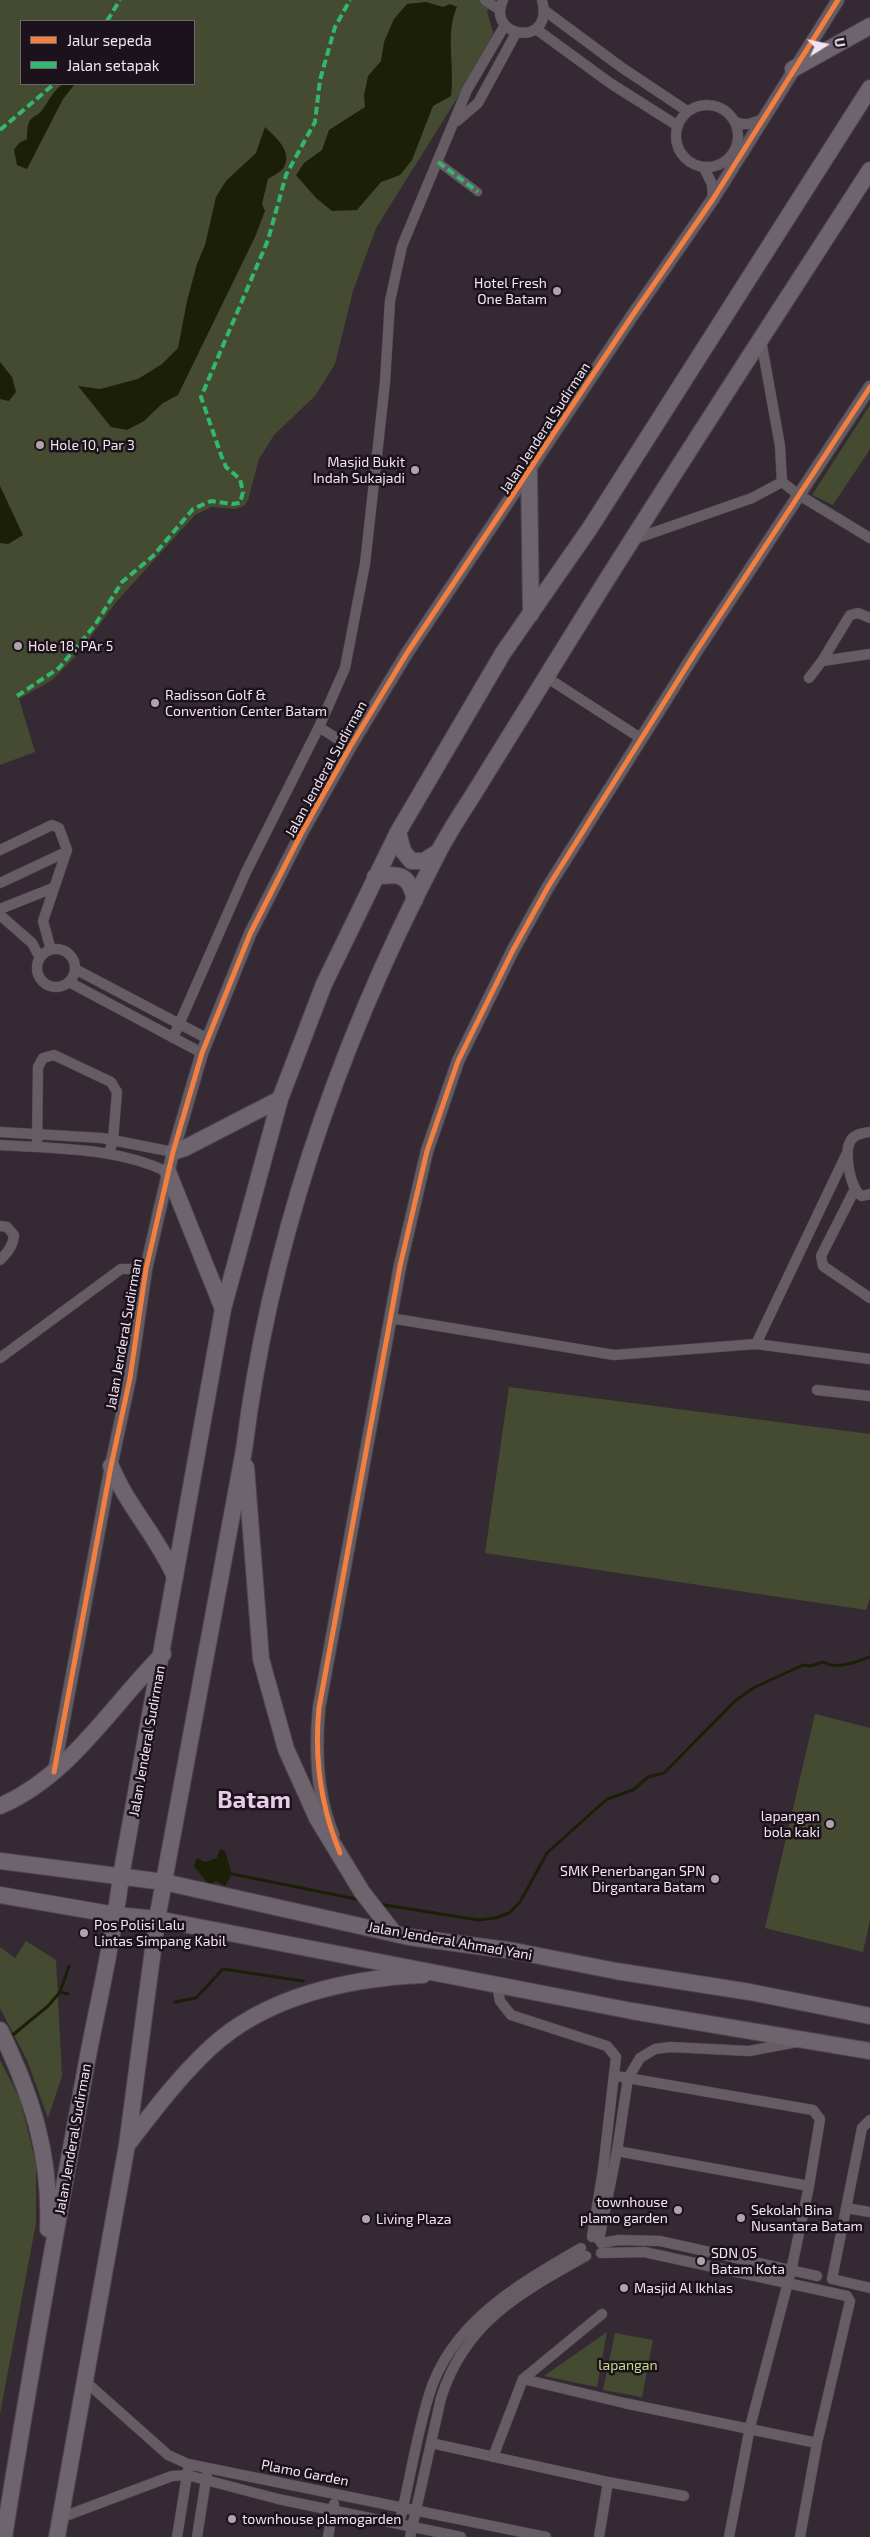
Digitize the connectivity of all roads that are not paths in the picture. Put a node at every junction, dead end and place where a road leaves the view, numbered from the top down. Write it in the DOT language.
graph roads {
  1 [pos="485,0"];
  2 [pos="838,0"];
  3 [pos="502,5"];
  4 [pos="543,5"];
  5 [pos="504,24"];
  6 [pos="870,26"];
  7 [pos="536,29"];
  8 [pos="516,33"];
  9 [pos="793,69"];
  10 [pos="870,88"];
  11 [pos="687,111"];
  12 [pos="765,118"];
  13 [pos="456,121"];
  14 [pos="736,122"];
  15 [pos="678,126"];
  16 [pos="438,162"];
  17 [pos="704,168"];
  18 [pos="870,170"];
  19 [pos="478,192"];
  20 [pos="714,199"];
  21 [pos="761,340"];
  22 [pos="870,387"];
  23 [pos="529,472"];
  24 [pos="782,482"];
  25 [pos="799,495"];
  26 [pos="870,538"];
  27 [pos="631,540"];
  28 [pos="530,614"];
  29 [pos="870,618"];
  30 [pos="870,654"];
  31 [pos="822,662"];
  32 [pos="546,676"];
  33 [pos="810,678"];
  34 [pos="319,728"];
  35 [pos="642,739"];
  36 [pos="350,747"];
  37 [pos="398,832"];
  38 [pos="0,850"];
  39 [pos="66,852"];
  40 [pos="438,852"];
  41 [pos="375,877"];
  42 [pos="0,883"];
  43 [pos="53,888"];
  44 [pos="415,900"];
  45 [pos="0,909"];
  46 [pos="0,915"];
  47 [pos="51,950"];
  48 [pos="40,958"];
  49 [pos="75,969"];
  50 [pos="69,982"];
  51 [pos="180,1025"];
  52 [pos="173,1038"];
  53 [pos="208,1039"];
  54 [pos="202,1053"];
  55 [pos="280,1099"];
  56 [pos="0,1132"];
  57 [pos="870,1132"];
  58 [pos="38,1134"];
  59 [pos="113,1140"];
  60 [pos="0,1145"];
  61 [pos="37,1148"];
  62 [pos="173,1152"];
  63 [pos="109,1153"];
  64 [pos="846,1155"];
  65 [pos="168,1172"];
  66 [pos="855,1189"];
  67 [pos="870,1194"];
  68 [pos="0,1226"];
  69 [pos="0,1260"];
  70 [pos="146,1269"];
  71 [pos="870,1298"];
  72 [pos="223,1309"];
  73 [pos="390,1318"];
  74 [pos="756,1344"];
  75 [pos="0,1358"];
  76 [pos="870,1359"];
  77 [pos="818,1390"];
  78 [pos="870,1396"];
  79 [pos="244,1450"];
  80 [pos="110,1466"];
  81 [pos="175,1577"];
  82 [pos="162,1654"];
  83 [pos="54,1772"];
  84 [pos="0,1806"];
  85 [pos="340,1853"];
  86 [pos="0,1861"];
  87 [pos="122,1876"];
  88 [pos="164,1882"];
  89 [pos="0,1894"];
  90 [pos="116,1915"];
  91 [pos="157,1919"];
  92 [pos="401,1935"];
  93 [pos="403,1965"];
  94 [pos="445,1974"];
  95 [pos="497,1985"];
  96 [pos="870,2016"];
  97 [pos="0,2030"];
  98 [pos="807,2039"];
  99 [pos="870,2051"];
  100 [pos="616,2076"];
  101 [pos="628,2078"];
  102 [pos="870,2120"];
  103 [pos="127,2145"];
  104 [pos="617,2151"];
  105 [pos="608,2170"];
  106 [pos="809,2186"];
  107 [pos="846,2208"];
  108 [pos="870,2212"];
  109 [pos="598,2243"];
  110 [pos="583,2252"];
  111 [pos="791,2271"];
  112 [pos="817,2276"];
  113 [pos="788,2285"];
  114 [pos="870,2288"];
  115 [pos="602,2314"];
  116 [pos="31,2367"];
  117 [pos="523,2379"];
  118 [pos="86,2382"];
  119 [pos="750,2427"];
  120 [pos="431,2443"];
  121 [pos="817,2443"];
  122 [pos="493,2457"];
  123 [pos="188,2464"];
  124 [pos="208,2467"];
  125 [pos="187,2476"];
  126 [pos="206,2479"];
  127 [pos="608,2482"];
  128 [pos="336,2494"];
  129 [pos="684,2496"];
  130 [pos="184,2501"];
  131 [pos="202,2505"];
  132 [pos="403,2507"];
  133 [pos="333,2509"];
  134 [pos="415,2509"];
  135 [pos="60,2518"];
  136 [pos="399,2524"];
  137 [pos="411,2532"];
  138 [pos="509,2533"];
  139 [pos="4,2537"];
  140 [pos="57,2537"];
  141 [pos="176,2537"];
  142 [pos="197,2537"];
  143 [pos="328,2537"];
  144 [pos="461,2537"];
  145 [pos="546,2537"];
  146 [pos="598,2537"];
  147 [pos="729,2537"];
  148 [pos="800,2537"];
  1 -- 3 [label="street"];
  2 -- 9 [label="street, Jalan Jenderal Sudirman"];
  3 -- 5 [label="street"];
  4 -- 7 [label="street"];
  4 -- 11 [label="street"];
  5 -- 8 [label="street"];
  5 -- 13 [label="street"];
  6 -- 9 [label="highway"];
  7 -- 8 [label="street"];
  7 -- 15 [label="street"];
  8 -- 13 [label="street"];
  9 -- 12 [label="street, Jalan Jenderal Sudirman"];
  10 -- 28 [label="highway, Jalan Jenderal Sudirman"];
  11 -- 14 [label="street"];
  11 -- 15 [label="street"];
  12 -- 14 [label="street"];
  12 -- 20 [label="street, Jalan Jenderal Sudirman"];
  13 -- 16 [label="street"];
  14 -- 17 [label="street"];
  15 -- 17 [label="street"];
  16 -- 19 [label="street"];
  16 -- 34 [label="street"];
  17 -- 20 [label="street"];
  18 -- 21 [label="highway"];
  20 -- 23 [label="street, Jalan Jenderal Sudirman"];
  21 -- 24 [label="street"];
  21 -- 27 [label="highway"];
  22 -- 25 [label="street"];
  23 -- 28 [label="highway"];
  23 -- 36 [label="street, Jalan Jenderal Sudirman"];
  24 -- 25 [label="street"];
  24 -- 27 [label="street"];
  25 -- 26 [label="street"];
  25 -- 35 [label="street"];
  27 -- 32 [label="highway"];
  28 -- 37 [label="highway, Jalan Jenderal Sudirman"];
  29 -- 31 [label="street"];
  30 -- 31 [label="street"];
  31 -- 33 [label="street"];
  32 -- 35 [label="street"];
  32 -- 40 [label="highway"];
  34 -- 36 [label="street"];
  34 -- 51 [label="street"];
  35 -- 73 [label="street"];
  36 -- 53 [label="street, Jalan Jenderal Sudirman"];
  37 -- 40 [label="highway"];
  37 -- 41 [label="highway, Jalan Jenderal Sudirman"];
  38 -- 39 [label="street"];
  39 -- 42 [label="street"];
  39 -- 43 [label="street"];
  40 -- 44 [label="highway"];
  41 -- 44 [label="highway"];
  41 -- 55 [label="highway, Jalan Jenderal Sudirman"];
  43 -- 45 [label="street"];
  43 -- 47 [label="street"];
  44 -- 79 [label="highway"];
  46 -- 48 [label="street"];
  47 -- 48 [label="street"];
  47 -- 49 [label="street"];
  48 -- 50 [label="street"];
  49 -- 50 [label="street"];
  49 -- 51 [label="street"];
  50 -- 52 [label="street"];
  51 -- 52 [label="street"];
  51 -- 53 [label="street"];
  52 -- 54 [label="street"];
  53 -- 54 [label="street, Jalan Jenderal Sudirman"];
  54 -- 62 [label="street, Jalan Jenderal Sudirman"];
  55 -- 62 [label="highway"];
  55 -- 72 [label="highway, Jalan Jenderal Sudirman"];
  56 -- 58 [label="street"];
  57 -- 64 [label="street"];
  58 -- 59 [label="street"];
  58 -- 59 [label="street"];
  58 -- 61 [label="street"];
  59 -- 62 [label="street"];
  59 -- 63 [label="street"];
  60 -- 61 [label="street"];
  61 -- 63 [label="street"];
  62 -- 65 [label="street, Jalan Jenderal Sudirman"];
  63 -- 65 [label="street"];
  64 -- 66 [label="street"];
  64 -- 74 [label="street"];
  65 -- 70 [label="street, Jalan Jenderal Sudirman"];
  65 -- 72 [label="highway"];
  66 -- 67 [label="street"];
  66 -- 71 [label="street"];
  68 -- 69 [label="street"];
  70 -- 75 [label="street"];
  70 -- 80 [label="street, Jalan Jenderal Sudirman"];
  72 -- 81 [label="highway, Jalan Jenderal Sudirman"];
  73 -- 74 [label="street"];
  73 -- 85 [label="street"];
  74 -- 76 [label="street"];
  77 -- 78 [label="street"];
  79 -- 85 [label="highway"];
  79 -- 88 [label="highway"];
  80 -- 81 [label="highway"];
  80 -- 83 [label="street, Jalan Jenderal Sudirman"];
  81 -- 82 [label="highway, Jalan Jenderal Sudirman"];
  82 -- 83 [label="highway"];
  82 -- 87 [label="highway, Jalan Jenderal Sudirman"];
  83 -- 84 [label="highway"];
  85 -- 92 [label="highway"];
  86 -- 87 [label="highway, Jalan Jenderal Ahmad Yani"];
  87 -- 88 [label="highway, Jalan Jenderal Ahmad Yani"];
  87 -- 90 [label="highway, Jalan Jenderal Sudirman"];
  88 -- 91 [label="highway"];
  88 -- 92 [label="highway, Jalan Jenderal Ahmad Yani"];
  89 -- 90 [label="highway"];
  90 -- 91 [label="highway"];
  90 -- 116 [label="highway, Jalan Jenderal Sudirman"];
  91 -- 93 [label="highway"];
  91 -- 103 [label="highway"];
  92 -- 93 [label="highway"];
  92 -- 96 [label="highway, Jalan Jenderal Ahmad Yani"];
  93 -- 94 [label="highway"];
  94 -- 95 [label="highway"];
  94 -- 103 [label="highway"];
  95 -- 98 [label="highway"];
  95 -- 100 [label="street"];
  97 -- 116 [label="highway"];
  98 -- 99 [label="highway"];
  98 -- 101 [label="street"];
  100 -- 101 [label="street"];
  100 -- 105 [label="street"];
  101 -- 104 [label="street"];
  101 -- 106 [label="street"];
  102 -- 107 [label="street"];
  103 -- 118 [label="highway"];
  104 -- 105 [label="street"];
  104 -- 106 [label="street"];
  105 -- 109 [label="street"];
  106 -- 111 [label="street"];
  107 -- 108 [label="street"];
  107 -- 114 [label="street"];
  109 -- 110 [label="street"];
  109 -- 110 [label="street"];
  109 -- 111 [label="street"];
  109 -- 113 [label="street"];
  110 -- 120 [label="street"];
  110 -- 132 [label="street"];
  111 -- 112 [label="street"];
  111 -- 113 [label="street"];
  113 -- 119 [label="street"];
  113 -- 121 [label="street"];
  115 -- 117 [label="street"];
  116 -- 139 [label="highway, Jalan Jenderal Sudirman"];
  117 -- 119 [label="street"];
  117 -- 122 [label="street"];
  118 -- 123 [label="street, Plamo Garden"];
  118 -- 135 [label="highway"];
  119 -- 121 [label="street"];
  119 -- 147 [label="street"];
  120 -- 122 [label="street"];
  120 -- 134 [label="street"];
  121 -- 148 [label="street"];
  122 -- 127 [label="street"];
  123 -- 124 [label="street, Plamo Garden"];
  123 -- 125 [label="street"];
  124 -- 126 [label="street"];
  124 -- 128 [label="street, Plamo Garden"];
  125 -- 126 [label="street, Plamo Garden"];
  125 -- 130 [label="street"];
  125 -- 135 [label="street, Plamo Garden"];
  126 -- 131 [label="street"];
  126 -- 133 [label="street, Plamo Garden"];
  127 -- 129 [label="street"];
  127 -- 146 [label="street"];
  128 -- 132 [label="street, Plamo Garden"];
  128 -- 133 [label="street"];
  130 -- 131 [label="street"];
  130 -- 141 [label="street"];
  131 -- 142 [label="street"];
  132 -- 134 [label="street, Plamo Garden"];
  132 -- 136 [label="street"];
  133 -- 136 [label="street, Plamo Garden"];
  133 -- 143 [label="street"];
  134 -- 137 [label="street"];
  134 -- 138 [label="street, Plamo Garden"];
  135 -- 140 [label="highway"];
  136 -- 137 [label="street, Plamo Garden"];
  137 -- 144 [label="street, Plamo Garden"];
  138 -- 145 [label="street, Plamo Garden"];
}
